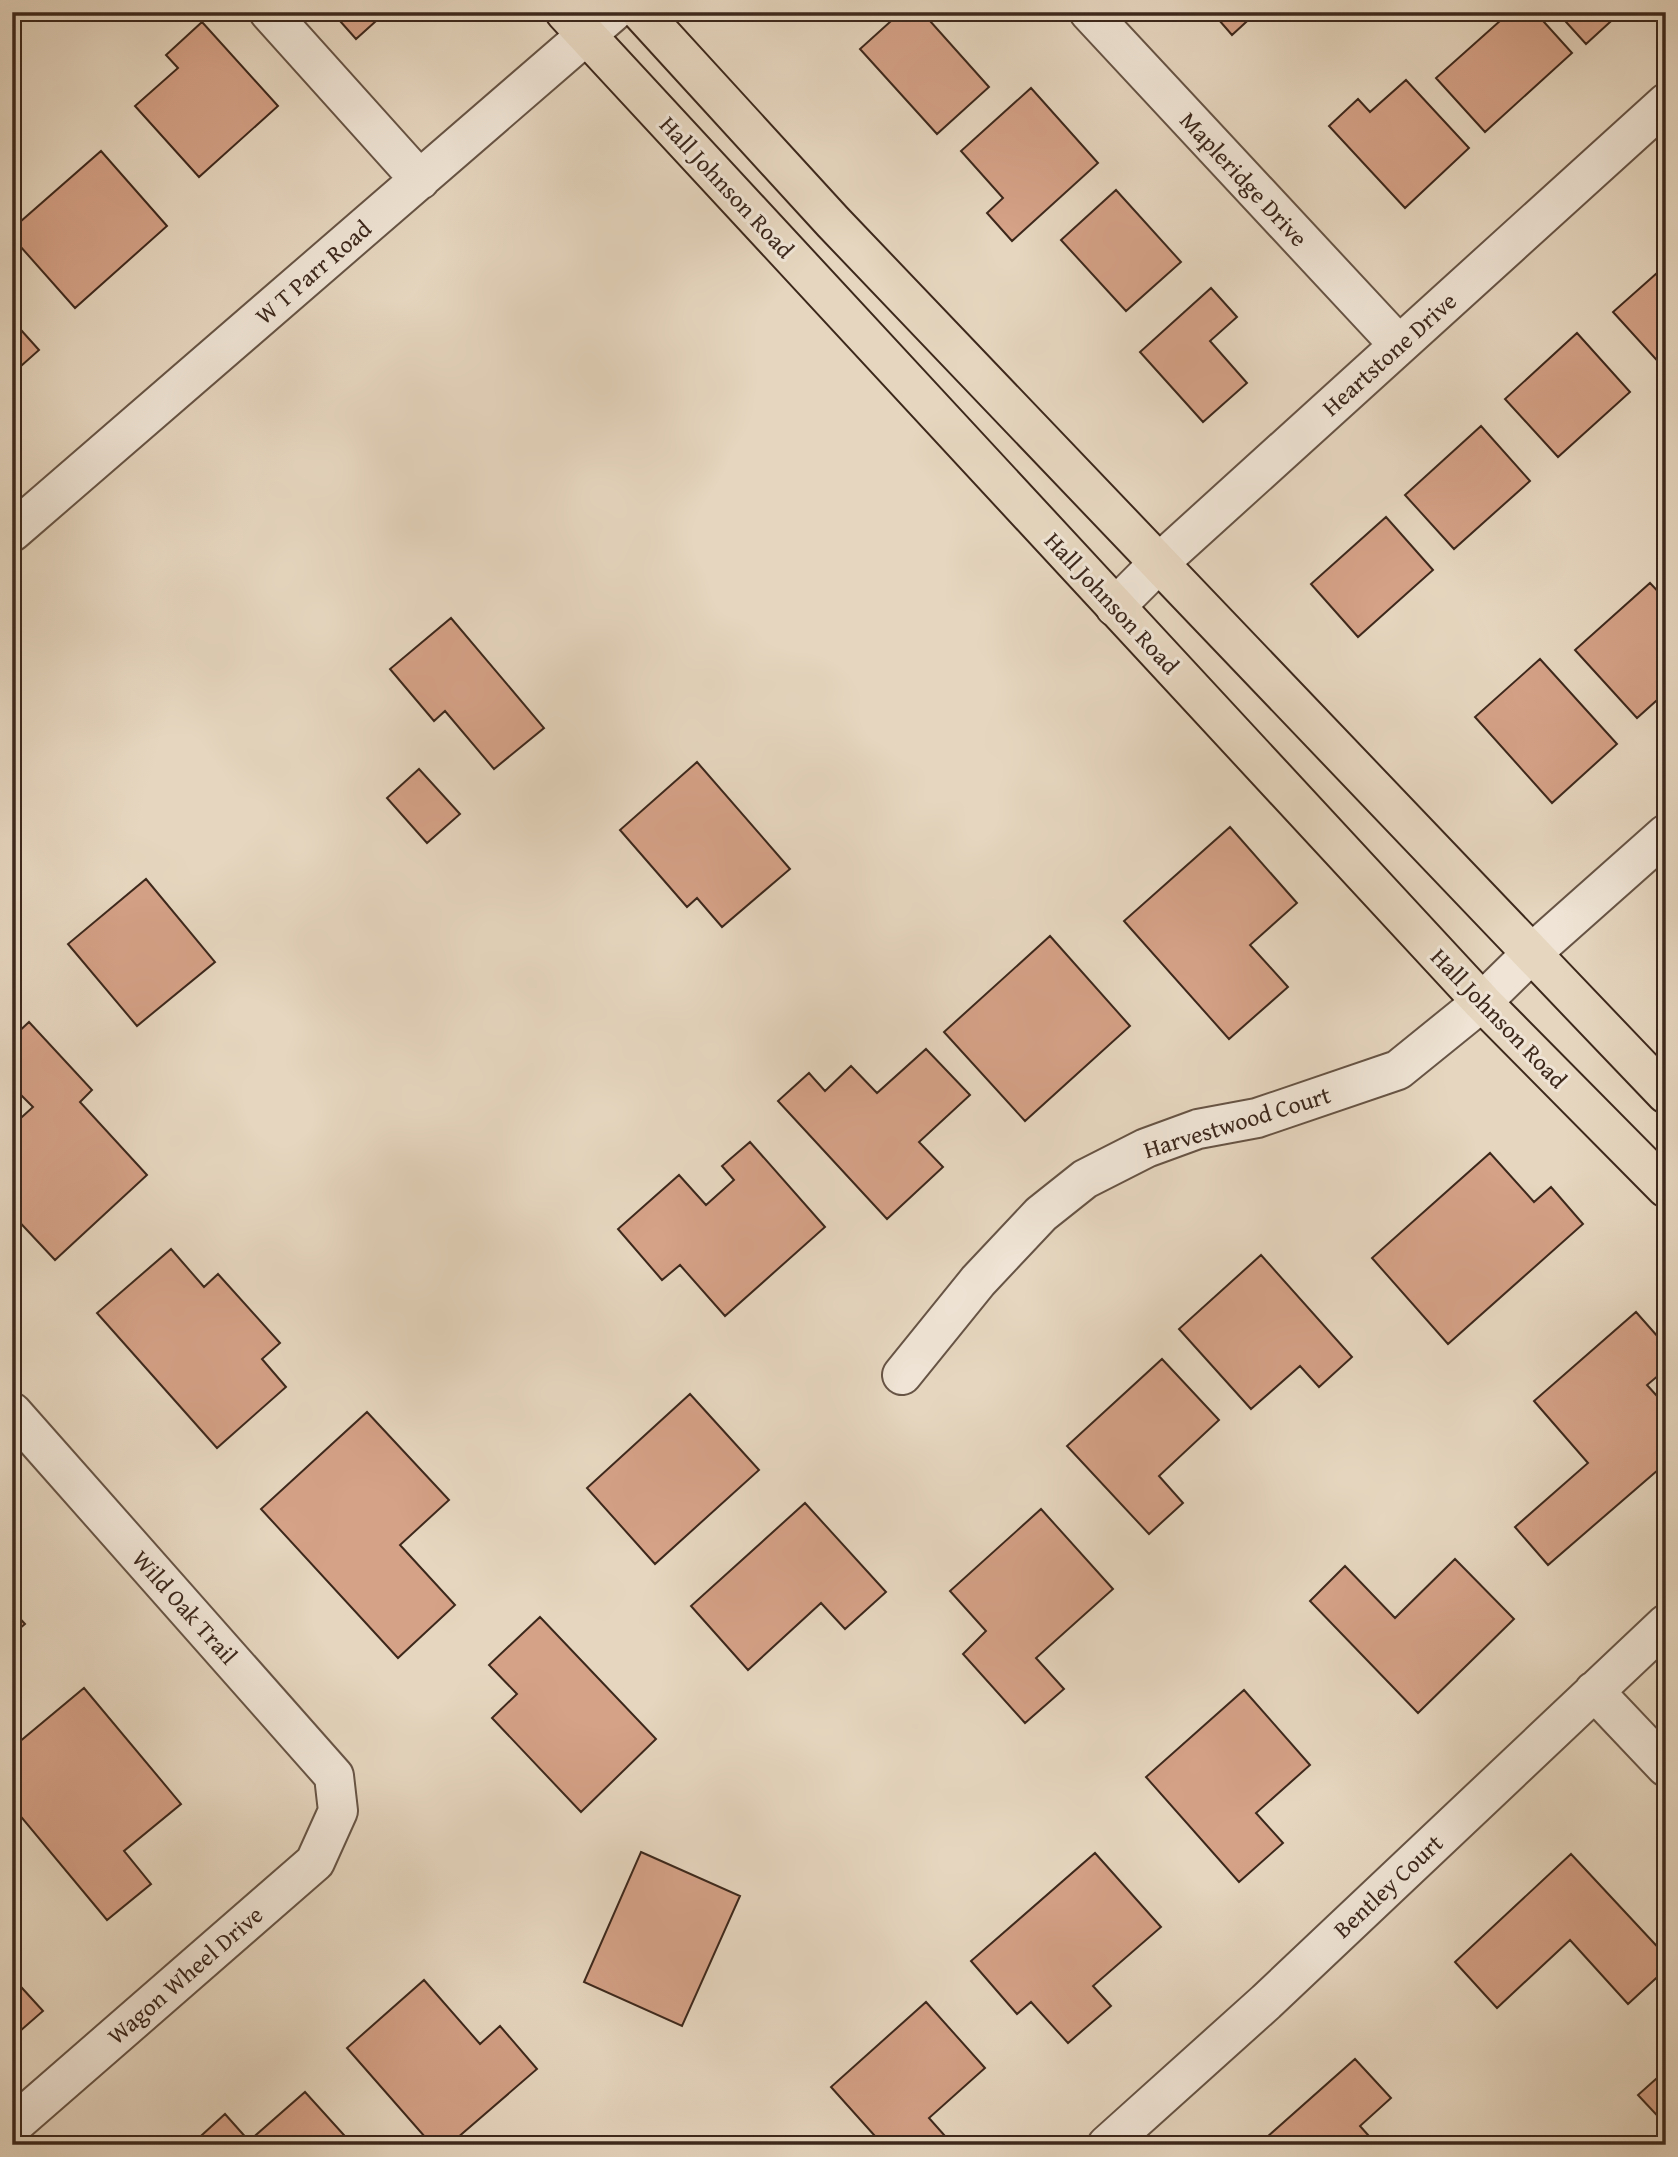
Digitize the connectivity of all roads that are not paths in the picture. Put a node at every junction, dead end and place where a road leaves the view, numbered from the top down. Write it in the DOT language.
graph roads {
  1 [pos="269,12"];
  2 [pos="641,12"];
  3 [pos="1089,12"];
  4 [pos="588,20"];
  5 [pos="1666,103"];
  6 [pos="420,180"];
  7 [pos="1399,345"];
  8 [pos="12,532"];
  9 [pos="1159,563"];
  10 [pos="1115,607"];
  11 [pos="1666,834"];
  12 [pos="1532,953"];
  13 [pos="1482,1002"];
  14 [pos="1666,1094"];
  15 [pos="1666,1188"];
  16 [pos="902,1375"];
  17 [pos="12,1412"];
  18 [pos="1666,1624"];
  19 [pos="1594,1691"];
  20 [pos="1666,1767"];
  21 [pos="338,1811"];
  22 [pos="12,2126"];
  23 [pos="1107,2145"];
  1 -- 6 [label="street"];
  2 -- 9 [label="main road"];
  3 -- 7 [label="street, Mapleridge Drive"];
  4 -- 6 [label="street, W T Parr Road"];
  4 -- 10 [label="main road, Hall Johnson Road"];
  5 -- 7 [label="street, Heartstone Drive"];
  6 -- 8 [label="street, W T Parr Road"];
  7 -- 9 [label="street, Heartstone Drive"];
  9 -- 10 [label="street, Heartstone Drive"];
  9 -- 12 [label="main road"];
  10 -- 13 [label="main road, Hall Johnson Road"];
  11 -- 12 [label="street, Harvestwood Court"];
  12 -- 13 [label="street, Harvestwood Court"];
  12 -- 14 [label="main road"];
  13 -- 15 [label="main road, Hall Johnson Road"];
  13 -- 16 [label="street, Harvestwood Court"];
  17 -- 21 [label="street, Wild Oak Trail"];
  18 -- 19 [label="street, Bentley Court"];
  19 -- 20 [label="street"];
  19 -- 23 [label="street, Bentley Court"];
  21 -- 22 [label="street, Wagon Wheel Drive"];
}
